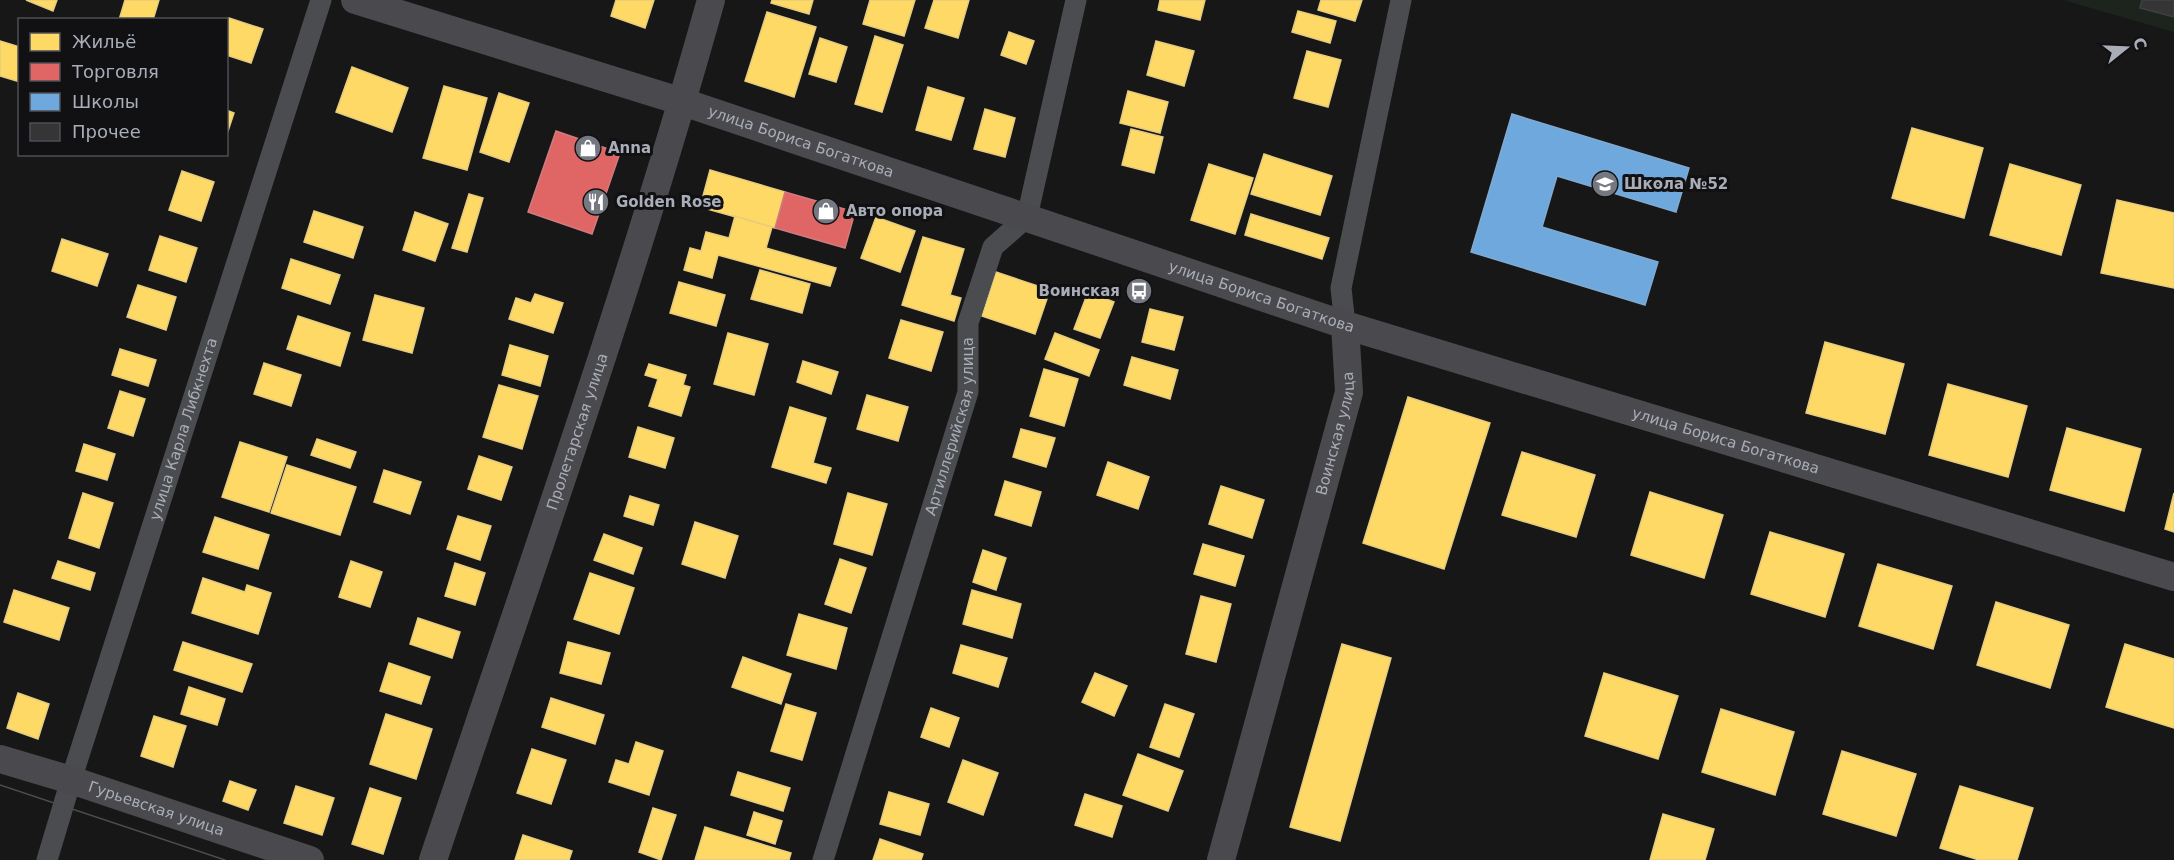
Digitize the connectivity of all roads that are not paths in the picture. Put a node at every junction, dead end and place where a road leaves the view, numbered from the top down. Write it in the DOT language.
graph roads {
  1 [pos="321,0"];
  2 [pos="356,0"];
  3 [pos="711,0"];
  4 [pos="1076,0"];
  5 [pos="1401,0"];
  6 [pos="682,102"];
  7 [pos="1028,217"];
  8 [pos="1345,325"];
  9 [pos="2174,577"];
  10 [pos="0,759"];
  11 [pos="71,780"];
  12 [pos="47,860"];
  13 [pos="310,860"];
  14 [pos="433,860"];
  15 [pos="823,860"];
  16 [pos="1221,860"];
  1 -- 11 [label="street, улица Карла Либкнехта"];
  2 -- 6 [label="main road, улица Бориса Богаткова"];
  3 -- 6 [label="main road, Пролетарская улица"];
  4 -- 7 [label="street"];
  5 -- 8 [label="street, Воинская улица"];
  6 -- 7 [label="main road, улица Бориса Богаткова"];
  6 -- 14 [label="main road, Пролетарская улица"];
  7 -- 8 [label="main road, улица Бориса Богаткова"];
  7 -- 15 [label="street, Артиллерийская улица"];
  8 -- 9 [label="main road, улица Бориса Богаткова"];
  8 -- 16 [label="main road, Воинская улица"];
  10 -- 11 [label="main road, Гурьевская улица"];
  11 -- 12 [label="street, улица Карла Либкнехта"];
  11 -- 13 [label="main road, Гурьевская улица"];
}
